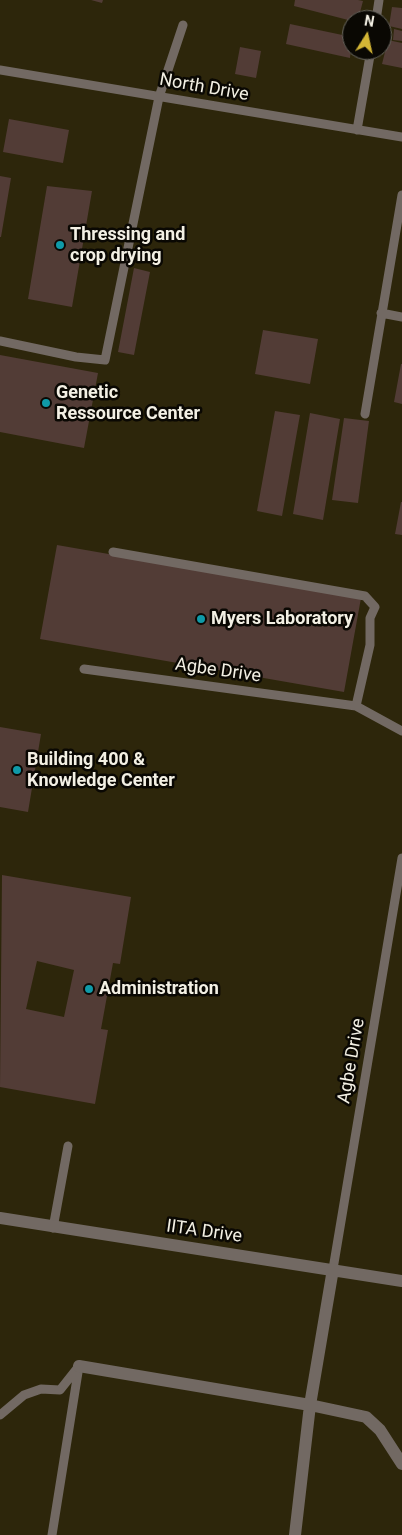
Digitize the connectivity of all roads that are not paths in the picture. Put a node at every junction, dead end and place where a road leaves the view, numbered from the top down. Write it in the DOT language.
graph roads {
  1 [pos="184,25"];
  2 [pos="369,60"];
  3 [pos="0,70"];
  4 [pos="159,97"];
  5 [pos="357,130"];
  6 [pos="402,137"];
  7 [pos="402,196"];
  8 [pos="382,313"];
  9 [pos="402,317"];
  10 [pos="0,341"];
  11 [pos="365,414"];
  12 [pos="113,552"];
  13 [pos="84,669"];
  14 [pos="356,706"];
  15 [pos="402,731"];
  16 [pos="402,858"];
  17 [pos="68,1146"];
  18 [pos="0,1218"];
  19 [pos="53,1228"];
  20 [pos="333,1269"];
  21 [pos="402,1281"];
  22 [pos="79,1366"];
  23 [pos="310,1405"];
  24 [pos="0,1415"];
  25 [pos="402,1464"];
  26 [pos="52,1535"];
  27 [pos="295,1535"];
  1 -- 4 [label="lane"];
  2 -- 5 [label="lane"];
  3 -- 4 [label="lane, North Drive"];
  4 -- 5 [label="lane, North Drive"];
  4 -- 10 [label="lane"];
  5 -- 6 [label="lane, North Drive"];
  7 -- 8 [label="lane"];
  8 -- 9 [label="lane"];
  8 -- 11 [label="lane"];
  12 -- 14 [label="lane"];
  13 -- 14 [label="lane, Agbe Drive"];
  14 -- 15 [label="lane, Agbe Drive"];
  16 -- 20 [label="lane, Agbe Drive"];
  17 -- 19 [label="lane"];
  18 -- 19 [label="street, IITA Drive"];
  19 -- 20 [label="street, IITA Drive"];
  20 -- 21 [label="street, IITA Drive"];
  20 -- 23 [label="street"];
  22 -- 23 [label="street"];
  22 -- 24 [label="lane"];
  22 -- 26 [label="lane"];
  23 -- 25 [label="street"];
  23 -- 27 [label="street"];
}
